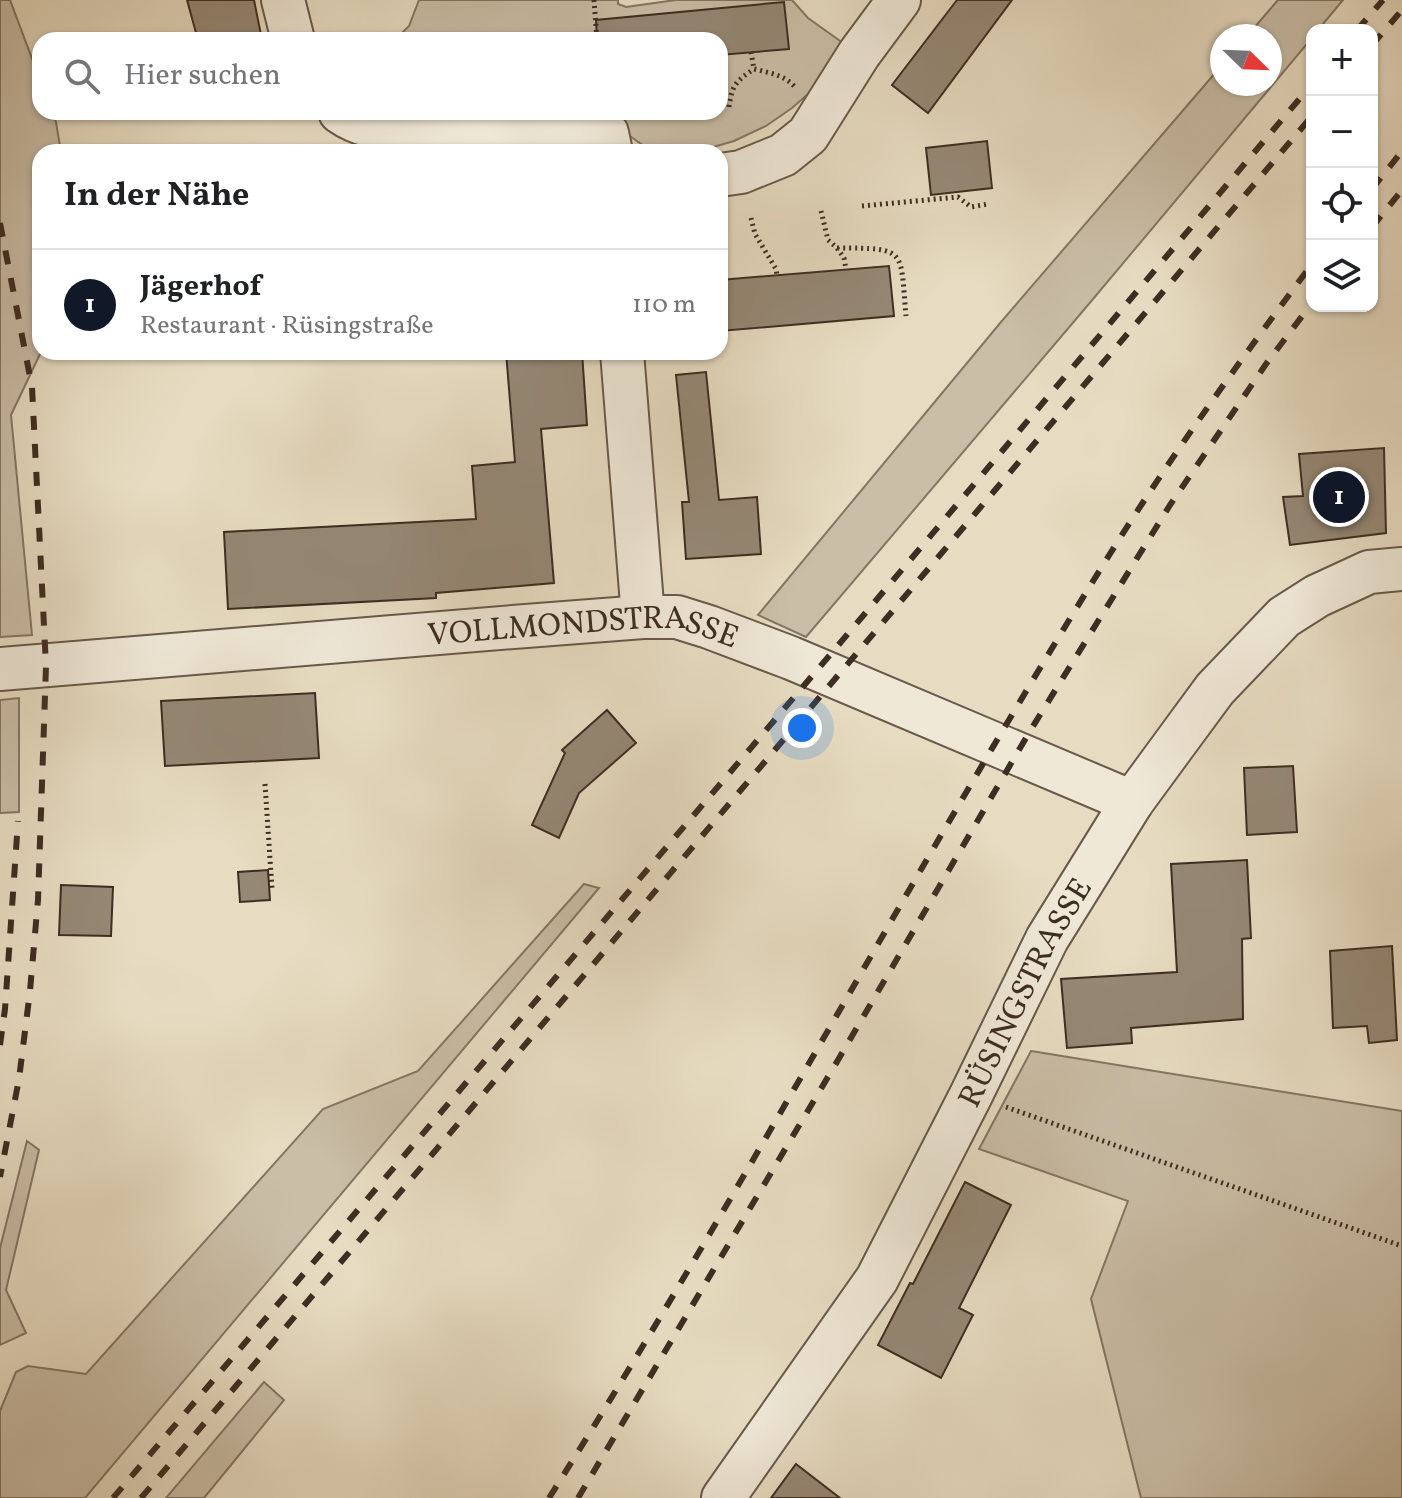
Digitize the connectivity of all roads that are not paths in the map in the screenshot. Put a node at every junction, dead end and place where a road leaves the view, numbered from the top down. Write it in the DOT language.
graph roads {
  1 [pos="283,0"];
  2 [pos="899,0"];
  3 [pos="291,32"];
  4 [pos="352,120"];
  5 [pos="609,144"];
  6 [pos="728,174"];
  7 [pos="623,360"];
  8 [pos="1402,569"];
  9 [pos="643,617"];
  10 [pos="0,669"];
  11 [pos="1132,802"];
  12 [pos="723,1498"];
  1 -- 3 [label="street"];
  2 -- 6 [label="street"];
  4 -- 5 [label="street"];
  7 -- 9 [label="street"];
  8 -- 11 [label="street, RÜSINGSTRASSE"];
  9 -- 10 [label="street, VOLLMONDSTRASSE"];
  9 -- 11 [label="street, VOLLMONDSTRASSE"];
  11 -- 12 [label="street, RÜSINGSTRASSE"];
}
